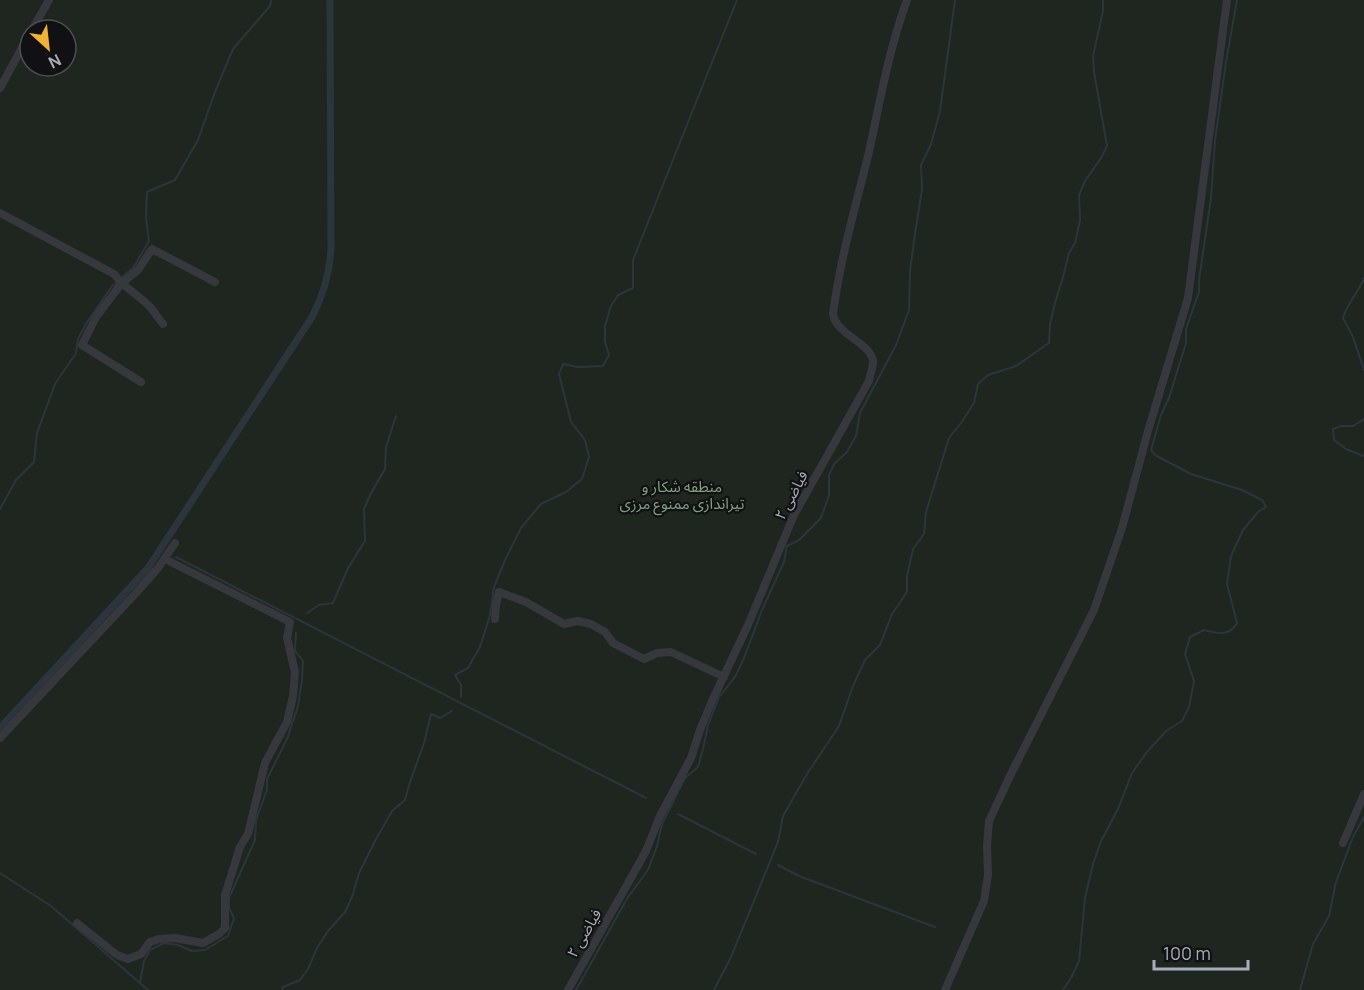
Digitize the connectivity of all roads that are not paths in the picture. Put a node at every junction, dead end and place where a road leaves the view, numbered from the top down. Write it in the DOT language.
graph roads {
  1 [pos="49,0"];
  2 [pos="907,0"];
  3 [pos="1227,0"];
  4 [pos="39,18"];
  5 [pos="18,55"];
  6 [pos="0,88"];
  7 [pos="0,213"];
  8 [pos="119,281"];
  9 [pos="215,282"];
  10 [pos="163,324"];
  11 [pos="141,382"];
  12 [pos="175,543"];
  13 [pos="165,559"];
  14 [pos="495,619"];
  15 [pos="724,677"];
  16 [pos="0,738"];
  17 [pos="1364,794"];
  18 [pos="1343,843"];
  19 [pos="77,923"];
  20 [pos="568,990"];
  21 [pos="945,990"];
  1 -- 4 [label="street"];
  2 -- 15 [label="street, فیاضی ۲"];
  3 -- 21 [label="street"];
  5 -- 6 [label="street"];
  7 -- 8 [label="street"];
  8 -- 9 [label="street"];
  8 -- 10 [label="street"];
  8 -- 11 [label="street"];
  12 -- 13 [label="street"];
  13 -- 16 [label="street"];
  13 -- 19 [label="street"];
  14 -- 15 [label="street"];
  15 -- 20 [label="street, فیاضی ۲"];
  17 -- 18 [label="street"];
}
